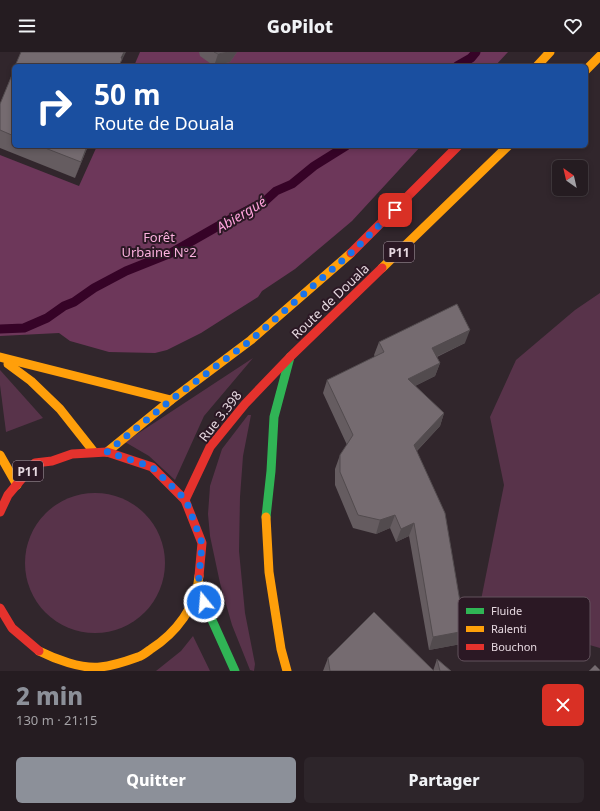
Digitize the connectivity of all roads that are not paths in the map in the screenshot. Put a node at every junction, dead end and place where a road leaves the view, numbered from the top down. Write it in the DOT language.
graph roads {
  1 [pos="550,52"];
  2 [pos="600,56"];
  3 [pos="539,64"];
  4 [pos="588,68"];
  5 [pos="456,148"];
  6 [pos="506,148"];
  7 [pos="0,357"];
  8 [pos="290,357"];
  9 [pos="171,400"];
  10 [pos="94,452"];
  11 [pos="107,452"];
  12 [pos="0,455"];
  13 [pos="17,485"];
  14 [pos="4,496"];
  15 [pos="186,500"];
  16 [pos="0,512"];
  17 [pos="198,589"];
  18 [pos="0,608"];
  19 [pos="19,645"];
  20 [pos="39,651"];
  21 [pos="102,669"];
  22 [pos="235,671"];
  23 [pos="287,671"];
  1 -- 3 [label="main road"];
  2 -- 4 [label="main road"];
  5 -- 9 [label="main road, Route de Douala / P11"];
  6 -- 8 [label="main road, Route de Douala / P11"];
  7 -- 9 [label="main road"];
  7 -- 10 [label="main road"];
  8 -- 15 [label="main road, Rue 3.398 / P11"];
  8 -- 23 [label="main road"];
  9 -- 11 [label="main road, Route de Douala / P11"];
  10 -- 11 [label="main road, P11"];
  10 -- 13 [label="main road, P11"];
  11 -- 15 [label="main road, P11"];
  12 -- 13 [label="main road"];
  13 -- 14 [label="main road, P11"];
  14 -- 16 [label="main road, P11"];
  15 -- 17 [label="main road, P11"];
  17 -- 21 [label="main road, P11"];
  17 -- 22 [label="main road"];
  18 -- 20 [label="main road, P11"];
  19 -- 20 [label="main road, P11"];
  20 -- 21 [label="main road, P11"];
}
